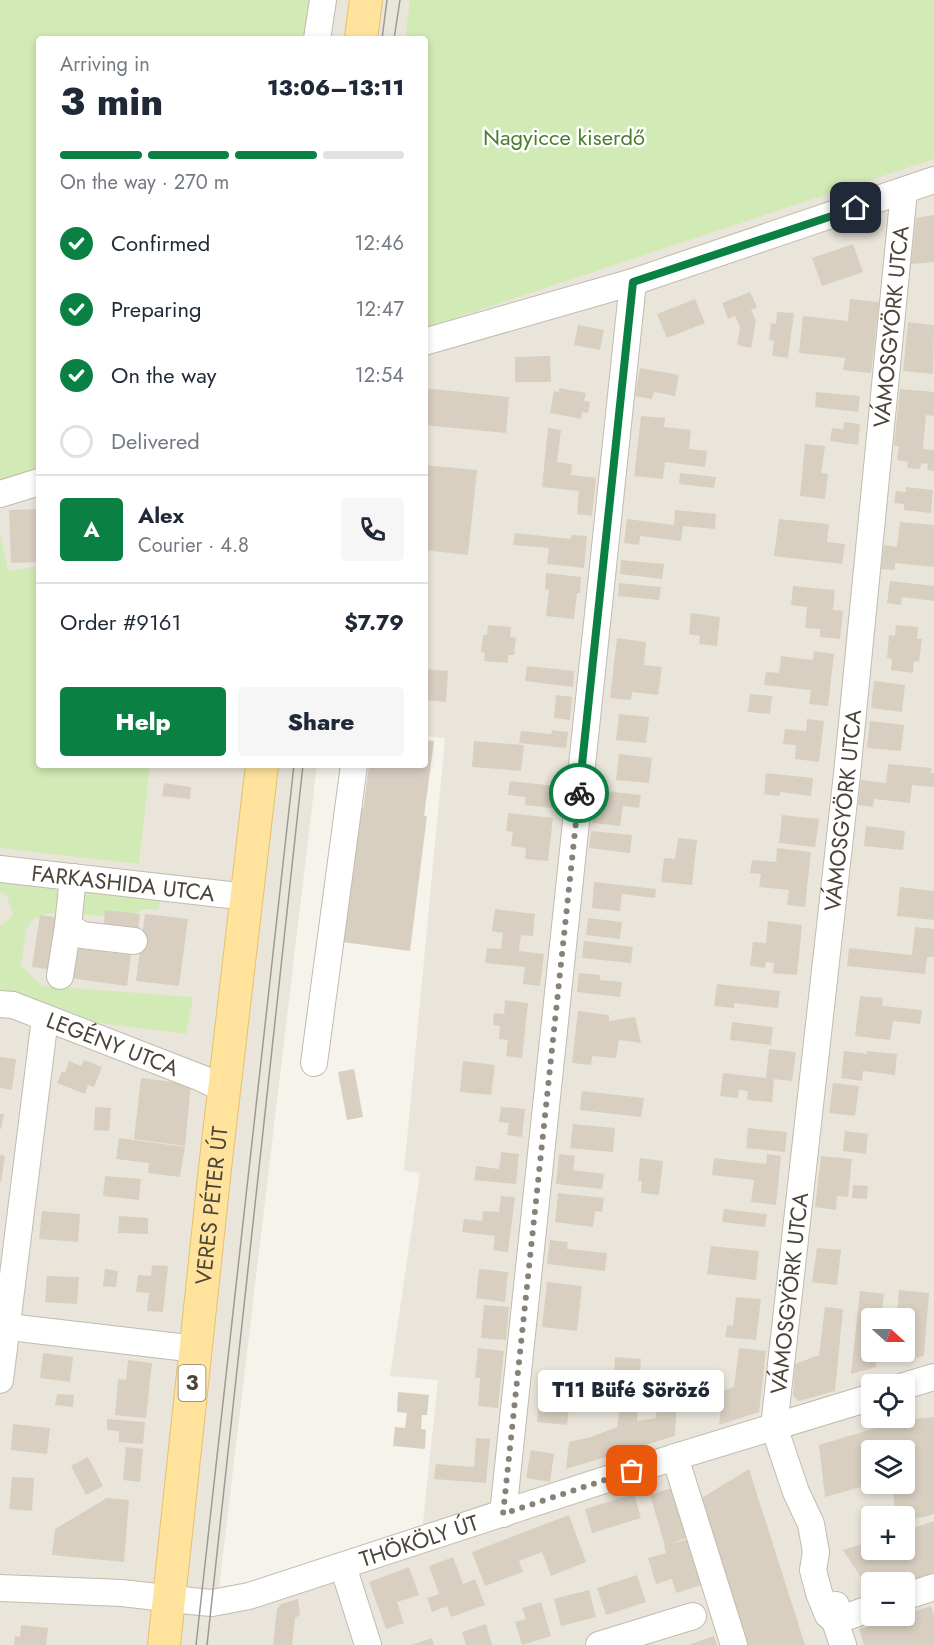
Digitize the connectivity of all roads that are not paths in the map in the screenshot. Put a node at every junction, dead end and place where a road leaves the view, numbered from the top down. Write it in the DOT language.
graph roads {
  1 [pos="323,0"];
  2 [pos="366,0"];
  3 [pos="317,36"];
  4 [pos="361,36"];
  5 [pos="934,180"];
  6 [pos="904,191"];
  7 [pos="633,282"];
  8 [pos="428,341"];
  9 [pos="36,483"];
  10 [pos="0,494"];
  11 [pos="262,768"];
  12 [pos="354,768"];
  13 [pos="0,869"];
  14 [pos="72,877"];
  15 [pos="247,897"];
  16 [pos="68,926"];
  17 [pos="134,941"];
  18 [pos="60,976"];
  19 [pos="0,1004"];
  20 [pos="45,1018"];
  21 [pos="314,1063"];
  22 [pos="224,1089"];
  23 [pos="4,1326"];
  24 [pos="196,1348"];
  25 [pos="934,1377"];
  26 [pos="0,1380"];
  27 [pos="915,1383"];
  28 [pos="861,1400"];
  29 [pos="774,1427"];
  30 [pos="675,1457"];
  31 [pos="503,1514"];
  32 [pos="343,1566"];
  33 [pos="934,1587"];
  34 [pos="0,1588"];
  35 [pos="915,1593"];
  36 [pos="169,1598"];
  37 [pos="861,1612"];
  38 [pos="693,1616"];
  39 [pos="835,1621"];
  40 [pos="164,1645"];
  41 [pos="368,1645"];
  42 [pos="599,1645"];
  43 [pos="734,1645"];
  44 [pos="843,1645"];
  1 -- 3 [label="street"];
  2 -- 4 [label="main road"];
  5 -- 6 [label="street"];
  6 -- 7 [label="street"];
  6 -- 29 [label="street, VÁMOSGYÖRK UTCA"];
  7 -- 8 [label="street"];
  7 -- 31 [label="street"];
  9 -- 10 [label="street"];
  11 -- 15 [label="main road, VERES PÉTER ÚT / 3"];
  12 -- 21 [label="street"];
  13 -- 14 [label="street, FARKASHIDA UTCA"];
  14 -- 15 [label="street, FARKASHIDA UTCA"];
  14 -- 16 [label="street"];
  15 -- 22 [label="main road, VERES PÉTER ÚT / 3"];
  16 -- 17 [label="street"];
  16 -- 18 [label="street"];
  19 -- 20 [label="street, LEGÉNY UTCA"];
  20 -- 22 [label="street, LEGÉNY UTCA"];
  20 -- 23 [label="street"];
  22 -- 24 [label="main road, VERES PÉTER ÚT / 3"];
  23 -- 24 [label="street"];
  23 -- 26 [label="street"];
  24 -- 36 [label="main road, VERES PÉTER ÚT / 3"];
  25 -- 27 [label="street"];
  28 -- 29 [label="street, THÖKÖLY ÚT"];
  29 -- 30 [label="street, THÖKÖLY ÚT"];
  29 -- 39 [label="street"];
  30 -- 31 [label="street, THÖKÖLY ÚT"];
  30 -- 43 [label="street"];
  31 -- 32 [label="street, THÖKÖLY ÚT"];
  32 -- 36 [label="street, THÖKÖLY ÚT"];
  32 -- 41 [label="street"];
  33 -- 35 [label="street"];
  34 -- 36 [label="street, THÖKÖLY ÚT"];
  36 -- 40 [label="main road, VERES PÉTER ÚT / 3"];
  37 -- 39 [label="street"];
  38 -- 42 [label="street"];
  39 -- 44 [label="street"];
}
